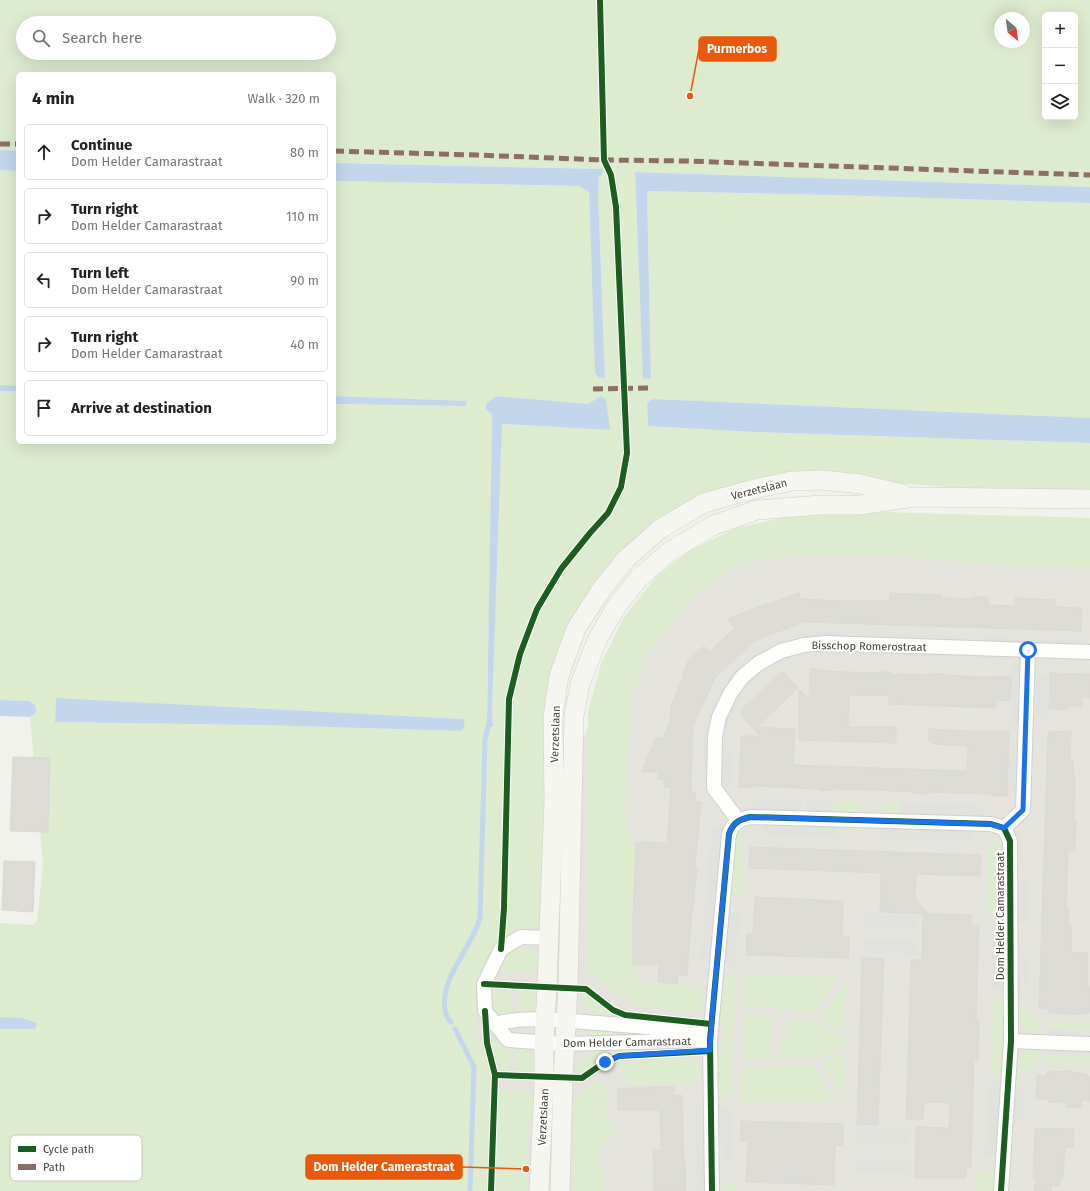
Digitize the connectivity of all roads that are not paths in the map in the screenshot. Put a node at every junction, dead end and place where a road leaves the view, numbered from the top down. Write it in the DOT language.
graph roads {
  1 [pos="914,497"];
  2 [pos="1090,499"];
  3 [pos="1028,650"];
  4 [pos="1090,652"];
  5 [pos="738,820"];
  6 [pos="1004,828"];
  7 [pos="549,938"];
  8 [pos="545,1019"];
  9 [pos="565,1021"];
  10 [pos="495,1024"];
  11 [pos="710,1037"];
  12 [pos="1011,1041"];
  13 [pos="544,1042"];
  14 [pos="564,1044"];
  15 [pos="1090,1044"];
  16 [pos="539,1191"];
  17 [pos="560,1191"];
  18 [pos="712,1191"];
  19 [pos="1001,1191"];
  1 -- 2 [label="main road, Verzetslaan"];
  1 -- 7 [label="main road, Verzetslaan"];
  1 -- 9 [label="main road, Verzetslaan"];
  3 -- 4 [label="street, Bisschop Romerostraat"];
  3 -- 5 [label="street, Bisschop Romerostraat"];
  3 -- 6 [label="street"];
  5 -- 6 [label="street"];
  5 -- 11 [label="street"];
  6 -- 12 [label="street, Dom Helder Camarastraat"];
  7 -- 8 [label="main road, Verzetslaan"];
  7 -- 10 [label="street, Dom Helder Camarastraat"];
  8 -- 9 [label="street, Dom Helder Camarastraat"];
  8 -- 10 [label="street, Dom Helder Camarastraat"];
  8 -- 13 [label="main road, Verzetslaan"];
  9 -- 11 [label="street, Dom Helder Camarastraat"];
  9 -- 14 [label="main road, Verzetslaan"];
  10 -- 13 [label="street, Dom Helder Camarastraat"];
  11 -- 14 [label="street, Dom Helder Camarastraat"];
  11 -- 18 [label="street"];
  12 -- 15 [label="street"];
  12 -- 19 [label="street, Dom Helder Camarastraat"];
  13 -- 14 [label="street, Dom Helder Camarastraat"];
  13 -- 16 [label="main road, Verzetslaan"];
  14 -- 17 [label="main road, Verzetslaan"];
}
